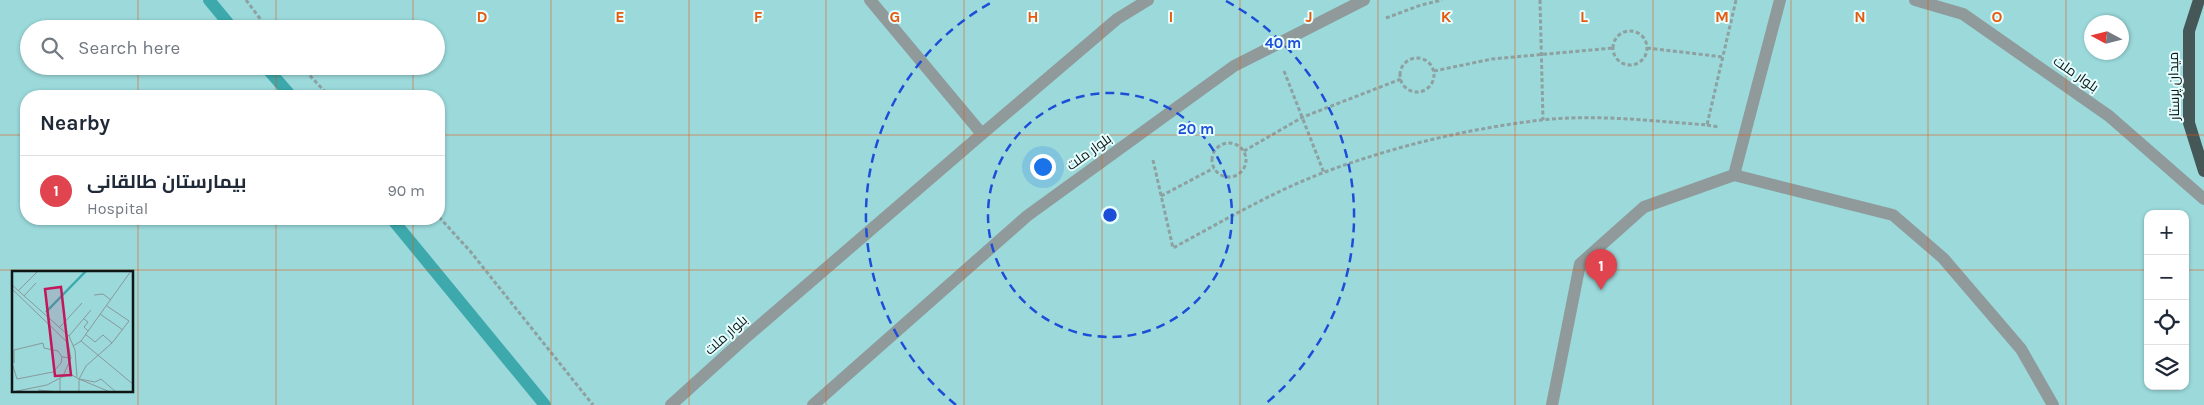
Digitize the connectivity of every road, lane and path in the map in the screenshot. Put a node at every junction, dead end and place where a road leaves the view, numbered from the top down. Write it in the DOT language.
graph roads {
  1 [pos="246,0"];
  2 [pos="870,0"];
  3 [pos="1148,0"];
  4 [pos="1364,0"];
  5 [pos="1442,0"];
  6 [pos="1540,0"];
  7 [pos="1736,0"];
  8 [pos="1780,0"];
  9 [pos="1915,0"];
  10 [pos="2199,0"];
  11 [pos="1383,19"];
  12 [pos="261,20"];
  13 [pos="1274,46"];
  14 [pos="1613,48"];
  15 [pos="1647,48"];
  16 [pos="1541,53"];
  17 [pos="1723,57"];
  18 [pos="1434,71"];
  19 [pos="309,75"];
  20 [pos="1401,79"];
  21 [pos="323,90"];
  22 [pos="1303,117"];
  23 [pos="1543,120"];
  24 [pos="982,134"];
  25 [pos="1151,151"];
  26 [pos="1244,151"];
  27 [pos="1214,168"];
  28 [pos="2204,171"];
  29 [pos="1324,173"];
  30 [pos="1734,175"];
  31 [pos="1161,196"];
  32 [pos="2204,199"];
  33 [pos="445,224"];
  34 [pos="593,405"];
  35 [pos="671,405"];
  36 [pos="813,405"];
  37 [pos="1552,405"];
  38 [pos="2053,405"];
  1 -- 12 [label="path"];
  2 -- 24 [label="street"];
  3 -- 24 [label="street, بلوار ملت"];
  4 -- 13 [label="street, بلوار ملت"];
  5 -- 11 [label="path"];
  6 -- 16 [label="path"];
  7 -- 17 [label="path"];
  8 -- 30 [label="street"];
  9 -- 32 [label="street, بلوار ملت"];
  10 -- 28 [label="main road, میدان پرستار"];
  13 -- 22 [label="path"];
  13 -- 36 [label="street, بلوار ملت"];
  14 -- 15 [label="path"];
  14 -- 15 [label="path"];
  14 -- 16 [label="path"];
  15 -- 17 [label="path"];
  16 -- 18 [label="path"];
  16 -- 23 [label="path"];
  17 -- 23 [label="path"];
  18 -- 20 [label="path"];
  18 -- 20 [label="path"];
  19 -- 21 [label="path"];
  20 -- 22 [label="path"];
  22 -- 26 [label="path"];
  22 -- 29 [label="path"];
  23 -- 29 [label="path"];
  24 -- 35 [label="street, بلوار ملت"];
  25 -- 31 [label="path"];
  26 -- 27 [label="path"];
  26 -- 27 [label="path"];
  27 -- 31 [label="path"];
  29 -- 31 [label="path"];
  30 -- 37 [label="street"];
  30 -- 38 [label="street"];
  33 -- 34 [label="path"];
}
